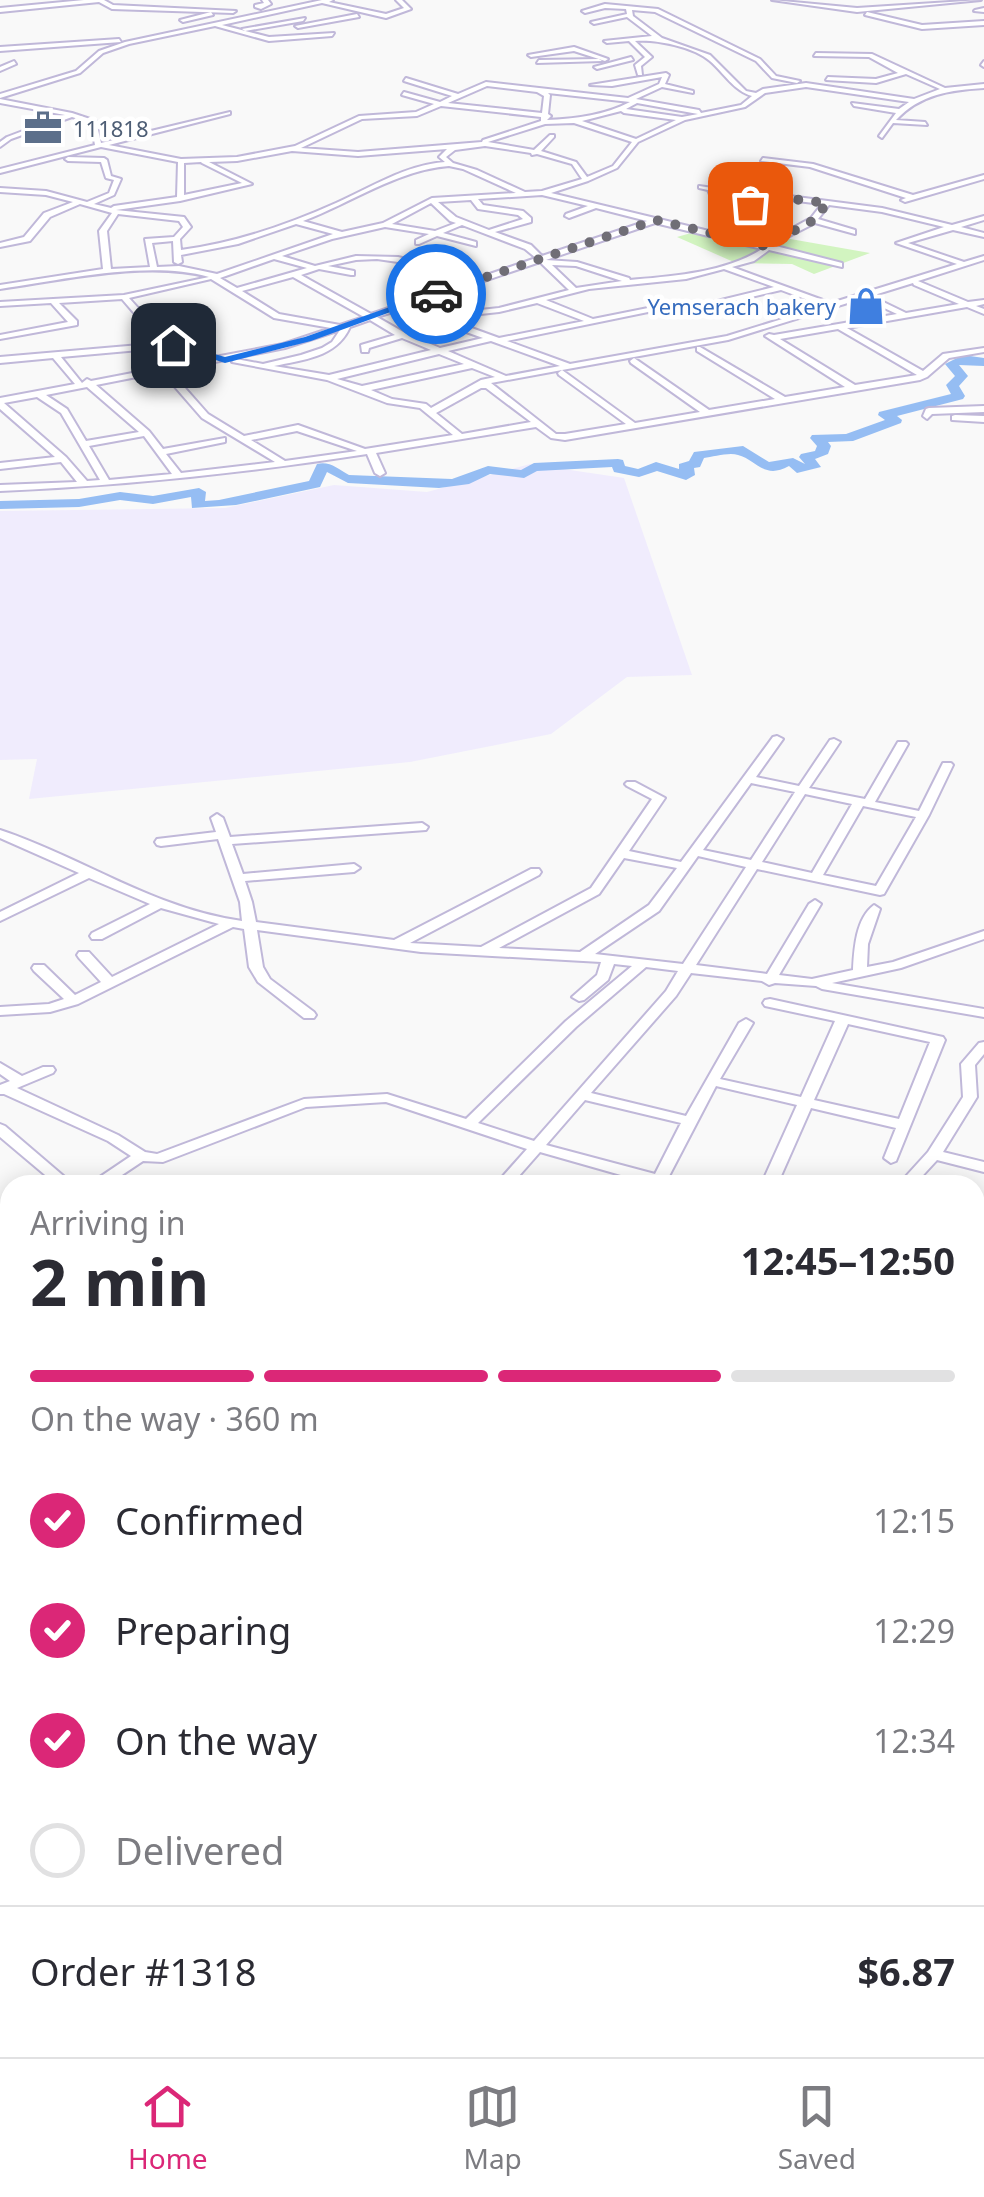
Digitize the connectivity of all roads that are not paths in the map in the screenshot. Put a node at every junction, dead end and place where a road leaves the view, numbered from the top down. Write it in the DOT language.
graph roads {
  1 [pos="68,0"];
  2 [pos="100,0"];
  3 [pos="265,0"];
  4 [pos="775,0"];
  5 [pos="868,0"];
  6 [pos="906,0"];
  7 [pos="977,0"];
  8 [pos="323,2"];
  9 [pos="937,3"];
  10 [pos="232,4"];
  11 [pos="403,4"];
  12 [pos="256,6"];
  13 [pos="922,6"];
  14 [pos="201,7"];
  15 [pos="297,8"];
  16 [pos="886,9"];
  17 [pos="32,10"];
  18 [pos="858,10"];
  19 [pos="279,11"];
  20 [pos="585,11"];
  21 [pos="629,11"];
  22 [pos="916,13"];
  23 [pos="0,14"];
  24 [pos="209,15"];
  25 [pos="878,18"];
  26 [pos="342,19"];
  27 [pos="372,20"];
  28 [pos="967,21"];
  29 [pos="285,22"];
  30 [pos="356,22"];
  31 [pos="230,24"];
  32 [pos="984,24"];
  33 [pos="926,25"];
  34 [pos="298,26"];
  35 [pos="197,27"];
  36 [pos="330,27"];
  37 [pos="241,30"];
  38 [pos="68,34"];
  39 [pos="259,34"];
  40 [pos="901,34"];
  41 [pos="32,37"];
  42 [pos="659,38"];
  43 [pos="705,39"];
  44 [pos="105,40"];
  45 [pos="608,40"];
  46 [pos="627,40"];
  47 [pos="135,41"];
  48 [pos="667,42"];
  49 [pos="0,46"];
  50 [pos="584,53"];
  51 [pos="816,55"];
  52 [pos="561,56"];
  53 [pos="631,60"];
  54 [pos="540,62"];
  55 [pos="14,63"];
  56 [pos="591,67"];
  57 [pos="0,69"];
  58 [pos="903,70"];
  59 [pos="640,74"];
  60 [pos="546,75"];
  61 [pos="892,78"];
  62 [pos="406,80"];
  63 [pos="630,80"];
  64 [pos="826,80"];
  65 [pos="589,85"];
  66 [pos="661,85"];
  67 [pos="796,85"];
  68 [pos="529,86"];
  69 [pos="984,86"];
  70 [pos="942,88"];
  71 [pos="849,90"];
  72 [pos="581,92"];
  73 [pos="934,92"];
  74 [pos="404,94"];
  75 [pos="874,94"];
  76 [pos="754,95"];
  77 [pos="959,95"];
  78 [pos="458,96"];
  79 [pos="814,96"];
  80 [pos="984,96"];
  81 [pos="0,98"];
  82 [pos="574,100"];
  83 [pos="587,100"];
  84 [pos="915,100"];
  85 [pos="632,101"];
  86 [pos="440,104"];
  87 [pos="669,105"];
  88 [pos="480,110"];
  89 [pos="547,111"];
  90 [pos="624,111"];
  91 [pos="898,111"];
  92 [pos="228,113"];
  93 [pos="704,114"];
  94 [pos="72,116"];
  95 [pos="683,119"];
  96 [pos="203,120"];
  97 [pos="574,121"];
  98 [pos="890,121"];
  99 [pos="220,124"];
  100 [pos="925,124"];
  101 [pos="590,127"];
  102 [pos="575,133"];
  103 [pos="552,136"];
  104 [pos="882,136"];
  105 [pos="4,137"];
  106 [pos="636,141"];
  107 [pos="482,142"];
  108 [pos="0,146"];
  109 [pos="100,146"];
  110 [pos="458,146"];
  111 [pos="291,150"];
  112 [pos="534,154"];
  113 [pos="58,157"];
  114 [pos="764,160"];
  115 [pos="180,161"];
  116 [pos="202,161"];
  117 [pos="451,164"];
  118 [pos="0,171"];
  119 [pos="984,177"];
  120 [pos="586,180"];
  121 [pos="701,187"];
  122 [pos="0,190"];
  123 [pos="531,194"];
  124 [pos="542,194"];
  125 [pos="180,195"];
  126 [pos="473,197"];
  127 [pos="556,198"];
  128 [pos="914,198"];
  129 [pos="432,200"];
  130 [pos="86,202"];
  131 [pos="827,203"];
  132 [pos="520,205"];
  133 [pos="595,206"];
  134 [pos="112,210"];
  135 [pos="882,210"];
  136 [pos="541,213"];
  137 [pos="526,216"];
  138 [pos="569,216"];
  139 [pos="984,218"];
  140 [pos="656,220"];
  141 [pos="814,220"];
  142 [pos="297,222"];
  143 [pos="461,222"];
  144 [pos="384,224"];
  145 [pos="953,227"];
  146 [pos="491,231"];
  147 [pos="852,232"];
  148 [pos="436,233"];
  149 [pos="341,234"];
  150 [pos="984,235"];
  151 [pos="176,240"];
  152 [pos="419,242"];
  153 [pos="474,244"];
  154 [pos="0,245"];
  155 [pos="767,247"];
  156 [pos="290,250"];
  157 [pos="178,253"];
  158 [pos="310,253"];
  159 [pos="274,256"];
  160 [pos="984,260"];
  161 [pos="544,261"];
  162 [pos="839,265"];
  163 [pos="966,265"];
  164 [pos="317,267"];
  165 [pos="726,267"];
  166 [pos="179,268"];
  167 [pos="154,269"];
  168 [pos="107,271"];
  169 [pos="984,272"];
  170 [pos="350,273"];
  171 [pos="296,275"];
  172 [pos="212,277"];
  173 [pos="481,279"];
  174 [pos="918,283"];
  175 [pos="636,284"];
  176 [pos="0,287"];
  177 [pos="784,288"];
  178 [pos="235,291"];
  179 [pos="574,291"];
  180 [pos="124,297"];
  181 [pos="870,298"];
  182 [pos="52,300"];
  183 [pos="540,301"];
  184 [pos="850,302"];
  185 [pos="984,302"];
  186 [pos="0,304"];
  187 [pos="969,304"];
  188 [pos="402,306"];
  189 [pos="832,306"];
  190 [pos="341,311"];
  191 [pos="984,312"];
  192 [pos="819,315"];
  193 [pos="905,315"];
  194 [pos="370,316"];
  195 [pos="432,317"];
  196 [pos="316,320"];
  197 [pos="594,322"];
  198 [pos="344,326"];
  199 [pos="838,326"];
  200 [pos="762,332"];
  201 [pos="402,335"];
  202 [pos="0,337"];
  203 [pos="772,338"];
  204 [pos="497,339"];
  205 [pos="173,345"];
  206 [pos="700,349"];
  207 [pos="365,350"];
  208 [pos="984,350"];
  209 [pos="679,351"];
  210 [pos="442,352"];
  211 [pos="54,354"];
  212 [pos="0,360"];
  213 [pos="222,361"];
  214 [pos="634,361"];
  215 [pos="472,365"];
  216 [pos="261,367"];
  217 [pos="571,367"];
  218 [pos="164,369"];
  219 [pos="242,373"];
  220 [pos="562,374"];
  221 [pos="924,375"];
  222 [pos="329,378"];
  223 [pos="504,378"];
  224 [pos="83,383"];
  225 [pos="484,384"];
  226 [pos="854,388"];
  227 [pos="362,389"];
  228 [pos="37,393"];
  229 [pos="783,400"];
  230 [pos="0,402"];
  231 [pos="984,409"];
  232 [pos="431,412"];
  233 [pos="708,413"];
  234 [pos="984,420"];
  235 [pos="537,424"];
  236 [pos="634,426"];
  237 [pos="146,432"];
  238 [pos="460,437"];
  239 [pos="242,439"];
  240 [pos="222,440"];
  241 [pos="206,443"];
  242 [pos="83,444"];
  243 [pos="368,451"];
  244 [pos="161,452"];
  245 [pos="218,456"];
  246 [pos="63,459"];
  247 [pos="281,462"];
  248 [pos="0,466"];
  249 [pos="380,473"];
  250 [pos="178,475"];
  251 [pos="106,483"];
  252 [pos="84,485"];
  253 [pos="0,488"];
  254 [pos="777,739"];
  255 [pos="834,742"];
  256 [pos="902,744"];
  257 [pos="947,766"];
  258 [pos="750,779"];
  259 [pos="631,784"];
  260 [pos="802,790"];
  261 [pos="864,803"];
  262 [pos="923,815"];
  263 [pos="217,818"];
  264 [pos="422,828"];
  265 [pos="225,838"];
  266 [pos="1,840"];
  267 [pos="162,842"];
  268 [pos="695,852"];
  269 [pos="620,853"];
  270 [pos="753,865"];
  271 [pos="684,866"];
  272 [pos="354,868"];
  273 [pos="91,872"];
  274 [pos="534,872"];
  275 [pos="239,878"];
  276 [pos="814,878"];
  277 [pos="160,904"];
  278 [pos="815,904"];
  279 [pos="874,909"];
  280 [pos="0,917"];
  281 [pos="250,922"];
  282 [pos="232,924"];
  283 [pos="984,935"];
  284 [pos="96,936"];
  285 [pos="394,945"];
  286 [pos="484,951"];
  287 [pos="84,955"];
  288 [pos="583,956"];
  289 [pos="608,960"];
  290 [pos="641,965"];
  291 [pos="39,968"];
  292 [pos="686,972"];
  293 [pos="860,974"];
  294 [pos="769,981"];
  295 [pos="110,983"];
  296 [pos="812,983"];
  297 [pos="578,997"];
  298 [pos="73,1001"];
  299 [pos="770,1003"];
  300 [pos="0,1011"];
  301 [pos="984,1013"];
  302 [pos="309,1015"];
  303 [pos="843,1019"];
  304 [pos="746,1023"];
  305 [pos="984,1046"];
  306 [pos="0,1067"];
  307 [pos="48,1070"];
  308 [pos="712,1081"];
  309 [pos="21,1082"];
  310 [pos="2,1089"];
  311 [pos="581,1095"];
  312 [pos="977,1098"];
  313 [pos="808,1103"];
  314 [pos="690,1121"];
  315 [pos="470,1123"];
  316 [pos="904,1124"];
  317 [pos="0,1129"];
  318 [pos="537,1147"];
  319 [pos="934,1155"];
  320 [pos="141,1156"];
  321 [pos="892,1158"];
  322 [pos="984,1167"];
  323 [pos="54,1175"];
  324 [pos="112,1175"];
  325 [pos="513,1175"];
  326 [pos="637,1175"];
  327 [pos="661,1175"];
  328 [pos="774,1175"];
  329 [pos="915,1175"];
  1 -- 17 [label="street"];
  2 -- 14 [label="street"];
  2 -- 17 [label="street"];
  3 -- 12 [label="street"];
  4 -- 18 [label="street"];
  5 -- 16 [label="street"];
  6 -- 13 [label="street"];
  7 -- 9 [label="street"];
  8 -- 11 [label="street"];
  8 -- 11 [label="street"];
  8 -- 15 [label="street"];
  8 -- 26 [label="street"];
  9 -- 13 [label="street"];
  9 -- 28 [label="street"];
  10 -- 12 [label="street"];
  10 -- 14 [label="street"];
  10 -- 24 [label="street"];
  12 -- 19 [label="street"];
  13 -- 16 [label="street"];
  14 -- 24 [label="street"];
  15 -- 19 [label="street"];
  15 -- 29 [label="street"];
  15 -- 31 [label="street"];
  15 -- 36 [label="street"];
  16 -- 18 [label="street"];
  17 -- 23 [label="street"];
  18 -- 25 [label="street"];
  19 -- 31 [label="street"];
  20 -- 21 [label="street"];
  21 -- 42 [label="street"];
  21 -- 43 [label="street"];
  21 -- 46 [label="street"];
  22 -- 25 [label="street"];
  24 -- 31 [label="street"];
  24 -- 35 [label="street"];
  25 -- 33 [label="street"];
  26 -- 27 [label="street"];
  26 -- 30 [label="street"];
  26 -- 36 [label="street"];
  28 -- 32 [label="street"];
  28 -- 33 [label="street"];
  29 -- 34 [label="street"];
  29 -- 37 [label="street"];
  31 -- 35 [label="street"];
  31 -- 37 [label="street"];
  33 -- 40 [label="street"];
  34 -- 36 [label="street"];
  34 -- 39 [label="street"];
  35 -- 47 [label="street"];
  36 -- 39 [label="street"];
  37 -- 39 [label="street"];
  38 -- 44 [label="street"];
  41 -- 49 [label="street"];
  42 -- 46 [label="street"];
  42 -- 48 [label="street"];
  43 -- 48 [label="street"];
  43 -- 67 [label="street"];
  44 -- 47 [label="street"];
  44 -- 49 [label="street"];
  45 -- 46 [label="street"];
  46 -- 59 [label="street"];
  47 -- 81 [label="street"];
  48 -- 76 [label="street"];
  50 -- 52 [label="street"];
  50 -- 54 [label="street"];
  50 -- 56 [label="street"];
  51 -- 58 [label="street"];
  53 -- 56 [label="street"];
  54 -- 56 [label="street"];
  54 -- 60 [label="street"];
  55 -- 57 [label="street"];
  56 -- 60 [label="street"];
  56 -- 65 [label="street"];
  58 -- 61 [label="street"];
  58 -- 70 [label="street"];
  59 -- 63 [label="street"];
  59 -- 66 [label="street"];
  60 -- 68 [label="street"];
  61 -- 64 [label="street"];
  61 -- 73 [label="street"];
  62 -- 78 [label="street"];
  63 -- 65 [label="street"];
  63 -- 66 [label="street"];
  64 -- 67 [label="street"];
  64 -- 71 [label="street"];
  65 -- 72 [label="street"];
  66 -- 85 [label="street"];
  66 -- 87 [label="street"];
  67 -- 76 [label="street"];
  68 -- 72 [label="street"];
  68 -- 78 [label="street"];
  68 -- 88 [label="street"];
  68 -- 89 [label="street"];
  69 -- 70 [label="street"];
  70 -- 73 [label="street"];
  71 -- 75 [label="street"];
  71 -- 79 [label="street"];
  72 -- 82 [label="street"];
  72 -- 85 [label="street"];
  73 -- 84 [label="street"];
  74 -- 86 [label="street"];
  75 -- 84 [label="street"];
  75 -- 91 [label="street"];
  76 -- 93 [label="street"];
  77 -- 80 [label="street"];
  78 -- 86 [label="street"];
  81 -- 94 [label="street"];
  82 -- 83 [label="street"];
  82 -- 89 [label="street"];
  84 -- 91 [label="street"];
  85 -- 87 [label="street"];
  85 -- 90 [label="street"];
  86 -- 88 [label="street"];
  86 -- 111 [label="street"];
  87 -- 93 [label="street"];
  88 -- 89 [label="street"];
  89 -- 97 [label="street"];
  89 -- 107 [label="street"];
  90 -- 95 [label="street"];
  90 -- 97 [label="street"];
  91 -- 98 [label="street"];
  92 -- 96 [label="street"];
  93 -- 95 [label="street"];
  94 -- 105 [label="street"];
  94 -- 109 [label="street"];
  95 -- 106 [label="street"];
  96 -- 99 [label="street"];
  96 -- 109 [label="street"];
  97 -- 101 [label="street"];
  98 -- 100 [label="street"];
  98 -- 104 [label="street"];
  101 -- 102 [label="street"];
  101 -- 106 [label="street"];
  103 -- 112 [label="street"];
  105 -- 108 [label="street"];
  106 -- 120 [label="street"];
  107 -- 110 [label="street"];
  107 -- 112 [label="street"];
  109 -- 113 [label="street"];
  109 -- 115 [label="street"];
  110 -- 111 [label="street"];
  110 -- 117 [label="street"];
  111 -- 116 [label="street"];
  112 -- 120 [label="street"];
  113 -- 118 [label="street"];
  113 -- 130 [label="street"];
  114 -- 128 [label="street"];
  115 -- 116 [label="street"];
  115 -- 125 [label="street"];
  116 -- 125 [label="street"];
  117 -- 123 [label="street"];
  117 -- 142 [label="street"];
  119 -- 128 [label="street"];
  120 -- 124 [label="street"];
  121 -- 131 [label="street"];
  122 -- 130 [label="street"];
  123 -- 124 [label="street"];
  123 -- 126 [label="street"];
  124 -- 127 [label="street"];
  125 -- 134 [label="street"];
  126 -- 129 [label="street"];
  126 -- 137 [label="street"];
  127 -- 132 [label="street"];
  127 -- 133 [label="street"];
  128 -- 135 [label="street"];
  129 -- 143 [label="street"];
  129 -- 144 [label="street"];
  130 -- 134 [label="street"];
  130 -- 154 [label="street"];
  131 -- 135 [label="street"];
  131 -- 141 [label="street"];
  133 -- 138 [label="street"];
  133 -- 140 [label="street"];
  134 -- 151 [label="street"];
  134 -- 168 [label="street"];
  135 -- 145 [label="street"];
  136 -- 137 [label="street"];
  137 -- 146 [label="street"];
  139 -- 145 [label="street"];
  140 -- 155 [label="street"];
  140 -- 161 [label="street"];
  141 -- 147 [label="street"];
  141 -- 155 [label="street"];
  142 -- 149 [label="street"];
  142 -- 157 [label="street"];
  143 -- 146 [label="street"];
  143 -- 148 [label="street"];
  144 -- 148 [label="street"];
  144 -- 149 [label="street"];
  145 -- 150 [label="street"];
  145 -- 163 [label="street"];
  146 -- 161 [label="street"];
  148 -- 152 [label="street"];
  148 -- 153 [label="street"];
  149 -- 156 [label="street"];
  151 -- 157 [label="street"];
  151 -- 167 [label="street"];
  155 -- 162 [label="street"];
  155 -- 165 [label="street"];
  156 -- 158 [label="street"];
  156 -- 159 [label="street"];
  157 -- 166 [label="street"];
  159 -- 164 [label="street"];
  159 -- 172 [label="street"];
  160 -- 163 [label="street"];
  161 -- 173 [label="street"];
  161 -- 175 [label="street"];
  161 -- 179 [label="street"];
  163 -- 169 [label="street"];
  163 -- 174 [label="street"];
  163 -- 184 [label="street"];
  164 -- 170 [label="street"];
  164 -- 171 [label="street"];
  164 -- 173 [label="street"];
  165 -- 175 [label="street"];
  165 -- 177 [label="street"];
  166 -- 167 [label="street"];
  166 -- 172 [label="street"];
  167 -- 168 [label="street"];
  168 -- 176 [label="street"];
  171 -- 178 [label="street"];
  171 -- 190 [label="street"];
  172 -- 178 [label="street"];
  172 -- 180 [label="street"];
  173 -- 188 [label="street"];
  174 -- 181 [label="street"];
  174 -- 187 [label="street"];
  175 -- 179 [label="street"];
  177 -- 189 [label="street"];
  177 -- 197 [label="street"];
  178 -- 196 [label="street"];
  179 -- 183 [label="street"];
  180 -- 182 [label="street"];
  180 -- 205 [label="street"];
  181 -- 184 [label="street"];
  181 -- 193 [label="street"];
  182 -- 186 [label="street"];
  182 -- 202 [label="street"];
  183 -- 195 [label="street"];
  183 -- 197 [label="street"];
  184 -- 189 [label="street"];
  184 -- 192 [label="street"];
  185 -- 187 [label="street"];
  187 -- 191 [label="street"];
  187 -- 193 [label="street"];
  188 -- 194 [label="street"];
  188 -- 195 [label="street"];
  189 -- 209 [label="street"];
  190 -- 194 [label="street"];
  190 -- 196 [label="street"];
  192 -- 199 [label="street"];
  192 -- 200 [label="street"];
  193 -- 199 [label="street"];
  194 -- 198 [label="street"];
  194 -- 201 [label="street"];
  195 -- 204 [label="street"];
  196 -- 198 [label="street"];
  197 -- 204 [label="street"];
  198 -- 213 [label="street"];
  198 -- 216 [label="street"];
  199 -- 203 [label="street"];
  199 -- 221 [label="street"];
  200 -- 203 [label="street"];
  200 -- 206 [label="street"];
  201 -- 207 [label="street"];
  201 -- 210 [label="street"];
  203 -- 226 [label="street"];
  204 -- 210 [label="street"];
  204 -- 217 [label="street"];
  205 -- 211 [label="street"];
  205 -- 213 [label="street"];
  206 -- 209 [label="street"];
  206 -- 229 [label="street"];
  208 -- 221 [label="street"];
  209 -- 214 [label="street"];
  209 -- 217 [label="street"];
  210 -- 215 [label="street"];
  210 -- 222 [label="street"];
  211 -- 212 [label="street"];
  211 -- 224 [label="street"];
  213 -- 216 [label="street"];
  213 -- 218 [label="street"];
  213 -- 219 [label="street"];
  214 -- 220 [label="street"];
  214 -- 233 [label="street"];
  215 -- 223 [label="street"];
  215 -- 227 [label="street"];
  216 -- 222 [label="street"];
  217 -- 223 [label="street"];
  218 -- 224 [label="street"];
  218 -- 239 [label="street"];
  220 -- 225 [label="street"];
  220 -- 236 [label="street"];
  221 -- 226 [label="street"];
  222 -- 227 [label="street"];
  223 -- 225 [label="street"];
  224 -- 228 [label="street"];
  224 -- 237 [label="street"];
  225 -- 232 [label="street"];
  225 -- 235 [label="street"];
  226 -- 229 [label="street"];
  227 -- 232 [label="street"];
  228 -- 230 [label="street"];
  228 -- 242 [label="street"];
  229 -- 233 [label="street"];
  230 -- 246 [label="street"];
  231 -- 234 [label="street"];
  232 -- 238 [label="street"];
  233 -- 236 [label="street"];
  235 -- 236 [label="street"];
  235 -- 238 [label="street"];
  237 -- 242 [label="street"];
  237 -- 244 [label="street"];
  238 -- 243 [label="street"];
  239 -- 243 [label="street"];
  239 -- 247 [label="street"];
  240 -- 241 [label="street"];
  241 -- 244 [label="street"];
  241 -- 245 [label="street"];
  242 -- 251 [label="street"];
  243 -- 247 [label="street"];
  243 -- 249 [label="street"];
  244 -- 250 [label="street"];
  246 -- 248 [label="street"];
  246 -- 252 [label="street"];
  247 -- 250 [label="street"];
  250 -- 251 [label="street"];
  251 -- 252 [label="street"];
  252 -- 253 [label="street"];
  254 -- 258 [label="street"];
  255 -- 260 [label="street"];
  256 -- 261 [label="street"];
  257 -- 262 [label="street"];
  258 -- 260 [label="street"];
  258 -- 268 [label="street"];
  259 -- 269 [label="street"];
  260 -- 261 [label="street"];
  260 -- 270 [label="street"];
  261 -- 262 [label="street"];
  261 -- 276 [label="street"];
  262 -- 276 [label="street"];
  263 -- 265 [label="street"];
  264 -- 265 [label="street"];
  265 -- 267 [label="street"];
  265 -- 275 [label="street"];
  266 -- 273 [label="street"];
  268 -- 270 [label="street"];
  268 -- 271 [label="street"];
  269 -- 271 [label="street"];
  269 -- 286 [label="street"];
  270 -- 276 [label="street"];
  270 -- 292 [label="street"];
  271 -- 288 [label="street"];
  272 -- 275 [label="street"];
  273 -- 277 [label="street"];
  273 -- 280 [label="street"];
  274 -- 285 [label="street"];
  275 -- 281 [label="street"];
  277 -- 282 [label="street"];
  277 -- 284 [label="street"];
  278 -- 294 [label="street"];
  279 -- 293 [label="street"];
  281 -- 282 [label="street"];
  281 -- 285 [label="street"];
  281 -- 302 [label="street"];
  282 -- 295 [label="street"];
  283 -- 293 [label="street"];
  285 -- 286 [label="street"];
  286 -- 288 [label="street"];
  287 -- 295 [label="street"];
  288 -- 289 [label="street"];
  289 -- 290 [label="street"];
  289 -- 297 [label="street"];
  290 -- 292 [label="street"];
  290 -- 315 [label="street"];
  291 -- 298 [label="street"];
  292 -- 294 [label="street"];
  292 -- 311 [label="street"];
  293 -- 296 [label="street"];
  294 -- 296 [label="street"];
  295 -- 298 [label="street"];
  296 -- 301 [label="street"];
  298 -- 300 [label="street"];
  299 -- 303 [label="street"];
  303 -- 313 [label="street"];
  303 -- 316 [label="street"];
  304 -- 308 [label="street"];
  305 -- 312 [label="street"];
  306 -- 309 [label="street"];
  307 -- 309 [label="street"];
  308 -- 313 [label="street"];
  308 -- 314 [label="street"];
  309 -- 310 [label="street"];
  310 -- 320 [label="street"];
  311 -- 314 [label="street"];
  311 -- 318 [label="street"];
  312 -- 319 [label="street"];
  313 -- 316 [label="street"];
  313 -- 328 [label="street"];
  314 -- 327 [label="street"];
  315 -- 318 [label="street"];
  315 -- 320 [label="street"];
  316 -- 321 [label="street"];
  317 -- 323 [label="street"];
  318 -- 325 [label="street"];
  318 -- 326 [label="street"];
  319 -- 322 [label="street"];
  319 -- 329 [label="street"];
  320 -- 324 [label="street"];
}
